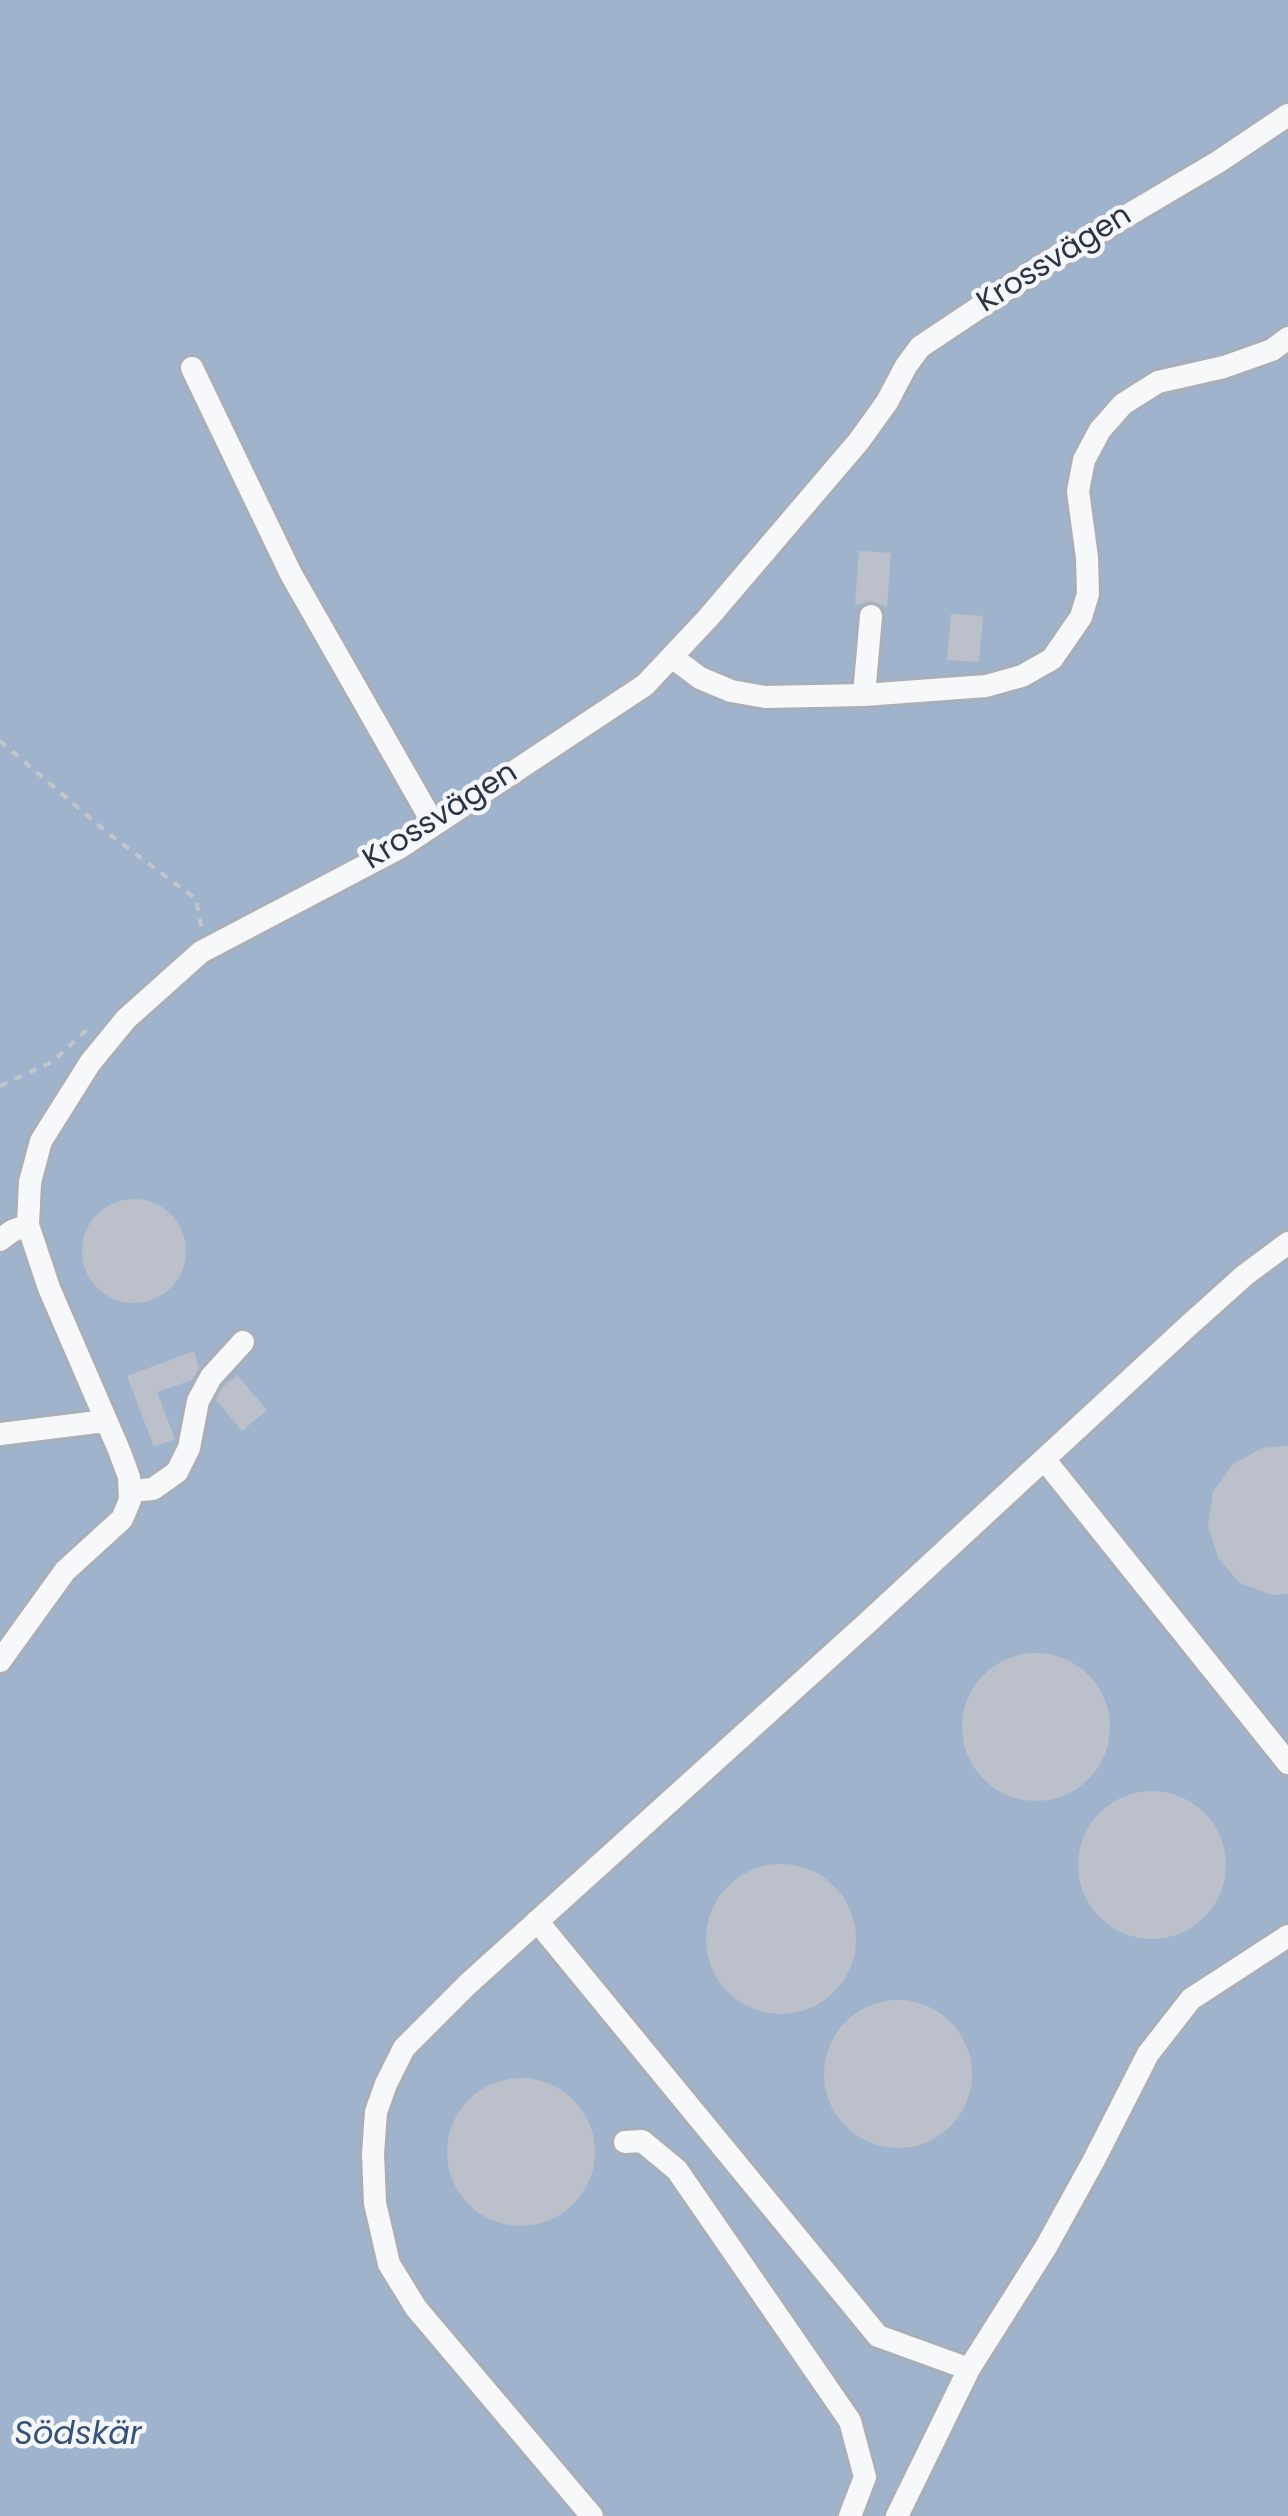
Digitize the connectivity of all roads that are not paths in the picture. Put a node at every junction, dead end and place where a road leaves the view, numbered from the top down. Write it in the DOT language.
graph roads {
  1 [pos="1288,115"];
  2 [pos="1288,338"];
  3 [pos="192,368"];
  4 [pos="871,616"];
  5 [pos="672,658"];
  6 [pos="864,695"];
  7 [pos="433,823"];
  8 [pos="28,1225"];
  9 [pos="0,1240"];
  10 [pos="1288,1244"];
  11 [pos="243,1342"];
  12 [pos="104,1421"];
  13 [pos="0,1434"];
  14 [pos="1044,1459"];
  15 [pos="130,1492"];
  16 [pos="0,1661"];
  17 [pos="1288,1763"];
  18 [pos="537,1922"];
  19 [pos="1288,1936"];
  20 [pos="625,2142"];
  21 [pos="969,2369"];
  22 [pos="592,2516"];
  23 [pos="850,2516"];
  24 [pos="897,2516"];
  1 -- 5 [label="street, Krossvägen"];
  2 -- 6 [label="street"];
  3 -- 7 [label="street"];
  4 -- 6 [label="street"];
  5 -- 6 [label="street"];
  5 -- 7 [label="street, Krossvägen"];
  7 -- 8 [label="street, Krossvägen"];
  8 -- 9 [label="street"];
  8 -- 12 [label="street, Krossvägen"];
  10 -- 14 [label="street"];
  11 -- 15 [label="street"];
  12 -- 13 [label="street"];
  12 -- 15 [label="street, Krossvägen"];
  14 -- 17 [label="street"];
  14 -- 18 [label="street"];
  15 -- 16 [label="street"];
  18 -- 21 [label="street"];
  18 -- 22 [label="street"];
  19 -- 21 [label="street"];
  20 -- 23 [label="street"];
  21 -- 24 [label="street"];
}
